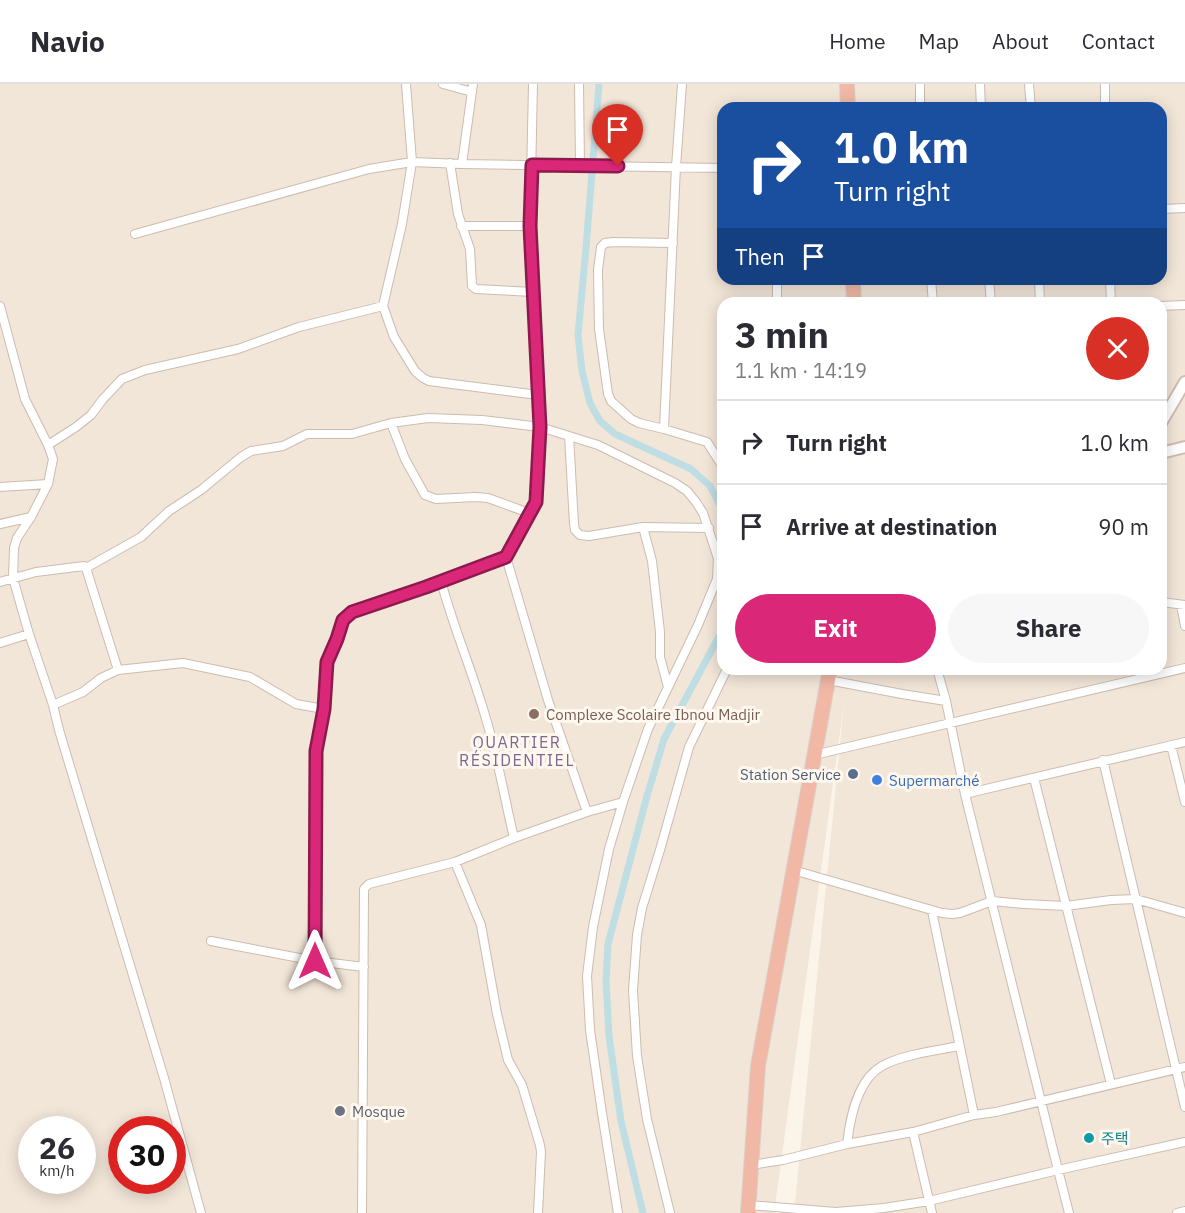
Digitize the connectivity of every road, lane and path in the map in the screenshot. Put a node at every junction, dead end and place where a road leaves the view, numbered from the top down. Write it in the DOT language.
graph roads {
  1 [pos="406,84"];
  2 [pos="443,84"];
  3 [pos="532,84"];
  4 [pos="579,84"];
  5 [pos="682,84"];
  6 [pos="847,84"];
  7 [pos="920,84"];
  8 [pos="980,84"];
  9 [pos="1029,84"];
  10 [pos="1105,84"];
  11 [pos="472,88"];
  12 [pos="848,102"];
  13 [pos="920,102"];
  14 [pos="981,102"];
  15 [pos="1030,102"];
  16 [pos="1105,102"];
  17 [pos="412,162"];
  18 [pos="450,164"];
  19 [pos="462,164"];
  20 [pos="532,165"];
  21 [pos="580,165"];
  22 [pos="676,166"];
  23 [pos="717,168"];
  24 [pos="1185,208"];
  25 [pos="1167,209"];
  26 [pos="461,226"];
  27 [pos="530,226"];
  28 [pos="135,234"];
  29 [pos="673,243"];
  30 [pos="534,292"];
  31 [pos="1185,305"];
  32 [pos="0,306"];
  33 [pos="383,306"];
  34 [pos="1167,306"];
  35 [pos="1185,382"];
  36 [pos="538,395"];
  37 [pos="1167,413"];
  38 [pos="391,423"];
  39 [pos="540,427"];
  40 [pos="664,429"];
  41 [pos="569,436"];
  42 [pos="48,445"];
  43 [pos="1185,447"];
  44 [pos="1167,452"];
  45 [pos="717,458"];
  46 [pos="48,484"];
  47 [pos="0,487"];
  48 [pos="530,513"];
  49 [pos="31,517"];
  50 [pos="0,524"];
  51 [pos="644,527"];
  52 [pos="709,528"];
  53 [pos="717,556"];
  54 [pos="506,557"];
  55 [pos="86,568"];
  56 [pos="717,576"];
  57 [pos="13,578"];
  58 [pos="441,581"];
  59 [pos="0,582"];
  60 [pos="1167,603"];
  61 [pos="1183,605"];
  62 [pos="1185,626"];
  63 [pos="29,634"];
  64 [pos="0,643"];
  65 [pos="1185,668"];
  66 [pos="118,670"];
  67 [pos="1167,672"];
  68 [pos="724,675"];
  69 [pos="829,675"];
  70 [pos="833,675"];
  71 [pos="939,675"];
  72 [pos="1156,675"];
  73 [pos="668,687"];
  74 [pos="946,701"];
  75 [pos="53,705"];
  76 [pos="324,709"];
  77 [pos="951,722"];
  78 [pos="1185,742"];
  79 [pos="1171,745"];
  80 [pos="814,755"];
  81 [pos="1103,760"];
  82 [pos="1034,778"];
  83 [pos="965,794"];
  84 [pos="623,802"];
  85 [pos="1185,802"];
  86 [pos="587,812"];
  87 [pos="514,838"];
  88 [pos="455,861"];
  89 [pos="792,870"];
  90 [pos="1136,899"];
  91 [pos="992,901"];
  92 [pos="1066,906"];
  93 [pos="932,911"];
  94 [pos="1185,913"];
  95 [pos="211,941"];
  96 [pos="315,961"];
  97 [pos="364,967"];
  98 [pos="959,1046"];
  99 [pos="1185,1067"];
  100 [pos="1176,1069"];
  101 [pos="1111,1084"];
  102 [pos="1041,1100"];
  103 [pos="1185,1107"];
  104 [pos="974,1115"];
  105 [pos="913,1132"];
  106 [pos="1185,1142"];
  107 [pos="847,1144"];
  108 [pos="751,1165"];
  109 [pos="1058,1170"];
  110 [pos="929,1202"];
  111 [pos="748,1209"];
  112 [pos="1185,1211"];
  113 [pos="832,1212"];
  114 [pos="201,1213"];
  115 [pos="362,1213"];
  116 [pos="538,1213"];
  117 [pos="618,1213"];
  118 [pos="670,1213"];
  119 [pos="932,1213"];
  120 [pos="1070,1213"];
  121 [pos="1177,1213"];
  1 -- 17 [label="street"];
  2 -- 11 [label="street"];
  3 -- 20 [label="street"];
  4 -- 21 [label="street"];
  5 -- 22 [label="street"];
  6 -- 12 [label="highway"];
  7 -- 13 [label="street"];
  8 -- 14 [label="street"];
  9 -- 15 [label="street"];
  10 -- 16 [label="street"];
  11 -- 19 [label="street"];
  17 -- 18 [label="street"];
  17 -- 28 [label="street"];
  17 -- 33 [label="street"];
  18 -- 19 [label="street"];
  18 -- 26 [label="street"];
  19 -- 20 [label="street"];
  20 -- 21 [label="street"];
  20 -- 27 [label="street"];
  21 -- 22 [label="street"];
  22 -- 23 [label="street"];
  22 -- 29 [label="street"];
  24 -- 25 [label="street"];
  26 -- 27 [label="street"];
  26 -- 30 [label="street"];
  27 -- 30 [label="street"];
  29 -- 40 [label="street"];
  29 -- 40 [label="street"];
  30 -- 36 [label="street"];
  31 -- 34 [label="street"];
  32 -- 42 [label="street"];
  33 -- 36 [label="street"];
  33 -- 42 [label="street"];
  35 -- 37 [label="street"];
  36 -- 39 [label="street"];
  38 -- 39 [label="street"];
  38 -- 48 [label="street"];
  38 -- 55 [label="street"];
  39 -- 41 [label="street"];
  39 -- 48 [label="street"];
  40 -- 45 [label="street"];
  41 -- 51 [label="street"];
  41 -- 52 [label="street"];
  42 -- 46 [label="street"];
  43 -- 44 [label="street"];
  46 -- 47 [label="street"];
  46 -- 49 [label="street"];
  48 -- 54 [label="street"];
  49 -- 50 [label="street"];
  49 -- 57 [label="street"];
  51 -- 52 [label="street"];
  51 -- 73 [label="street"];
  52 -- 53 [label="street"];
  54 -- 58 [label="street"];
  54 -- 86 [label="street"];
  55 -- 57 [label="street"];
  55 -- 66 [label="street"];
  56 -- 73 [label="street"];
  57 -- 59 [label="street"];
  57 -- 63 [label="street"];
  58 -- 76 [label="street"];
  58 -- 87 [label="street"];
  60 -- 61 [label="street"];
  61 -- 62 [label="street"];
  63 -- 64 [label="street"];
  63 -- 75 [label="street"];
  65 -- 67 [label="street"];
  66 -- 75 [label="street"];
  66 -- 76 [label="street"];
  68 -- 118 [label="street"];
  69 -- 80 [label="highway"];
  70 -- 74 [label="street"];
  71 -- 74 [label="street"];
  72 -- 77 [label="street"];
  73 -- 84 [label="street"];
  74 -- 77 [label="street"];
  75 -- 114 [label="street"];
  76 -- 96 [label="street"];
  77 -- 80 [label="street"];
  77 -- 83 [label="street"];
  78 -- 79 [label="street"];
  79 -- 81 [label="street"];
  79 -- 85 [label="street"];
  80 -- 89 [label="highway"];
  81 -- 82 [label="street"];
  81 -- 90 [label="street"];
  82 -- 83 [label="street"];
  82 -- 92 [label="street"];
  83 -- 91 [label="street"];
  84 -- 86 [label="street"];
  84 -- 117 [label="street"];
  86 -- 87 [label="street"];
  87 -- 88 [label="street"];
  88 -- 97 [label="street"];
  88 -- 116 [label="street"];
  89 -- 93 [label="street"];
  89 -- 108 [label="highway"];
  90 -- 92 [label="street"];
  90 -- 94 [label="street"];
  90 -- 100 [label="street"];
  91 -- 92 [label="street"];
  91 -- 93 [label="street"];
  91 -- 102 [label="street"];
  92 -- 101 [label="street"];
  93 -- 98 [label="street"];
  95 -- 96 [label="street"];
  96 -- 97 [label="street"];
  97 -- 115 [label="street"];
  98 -- 104 [label="street"];
  98 -- 107 [label="street"];
  99 -- 100 [label="street"];
  100 -- 101 [label="street"];
  100 -- 103 [label="street"];
  101 -- 102 [label="street"];
  102 -- 104 [label="street"];
  102 -- 109 [label="street"];
  104 -- 105 [label="street"];
  105 -- 107 [label="street"];
  105 -- 110 [label="street"];
  106 -- 109 [label="street"];
  107 -- 108 [label="street"];
  108 -- 111 [label="highway"];
  109 -- 110 [label="street"];
  109 -- 120 [label="street"];
  110 -- 113 [label="street"];
  110 -- 119 [label="street"];
  111 -- 113 [label="street"];
  112 -- 121 [label="street"];
}
